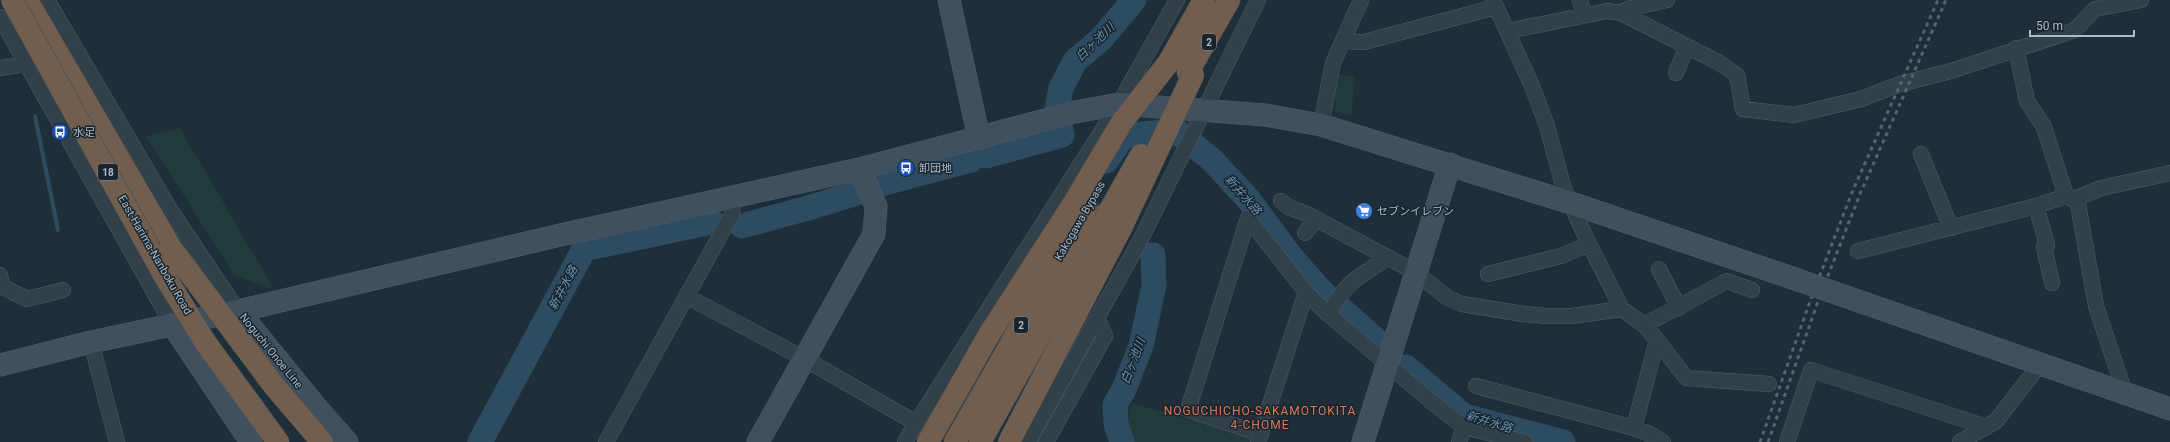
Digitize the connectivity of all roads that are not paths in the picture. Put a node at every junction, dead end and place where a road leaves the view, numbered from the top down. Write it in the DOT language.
graph roads {
  1 [pos="12,0"];
  2 [pos="26,0"];
  3 [pos="47,0"];
  4 [pos="949,0"];
  5 [pos="1177,0"];
  6 [pos="1204,0"];
  7 [pos="1258,0"];
  8 [pos="1361,0"];
  9 [pos="1580,0"];
  10 [pos="1667,0"];
  11 [pos="2141,0"];
  12 [pos="1494,3"];
  13 [pos="2094,4"];
  14 [pos="1227,5"];
  15 [pos="1620,13"];
  16 [pos="1584,15"];
  17 [pos="0,18"];
  18 [pos="1508,30"];
  19 [pos="1343,41"];
  20 [pos="1687,46"];
  21 [pos="2016,48"];
  22 [pos="27,64"];
  23 [pos="0,68"];
  24 [pos="1676,73"];
  25 [pos="1120,104"];
  26 [pos="1204,110"];
  27 [pos="1321,125"];
  28 [pos="979,138"];
  29 [pos="1921,154"];
  30 [pos="1450,164"];
  31 [pos="859,169"];
  32 [pos="2170,173"];
  33 [pos="2071,197"];
  34 [pos="733,198"];
  35 [pos="1281,201"];
  36 [pos="1571,203"];
  37 [pos="2036,206"];
  38 [pos="1098,213"];
  39 [pos="1316,219"];
  40 [pos="1951,228"];
  41 [pos="1306,233"];
  42 [pos="1589,244"];
  43 [pos="171,248"];
  44 [pos="1858,251"];
  45 [pos="1388,257"];
  46 [pos="1659,269"];
  47 [pos="1415,272"];
  48 [pos="1488,274"];
  49 [pos="0,275"];
  50 [pos="2052,283"];
  51 [pos="62,290"];
  52 [pos="1752,290"];
  53 [pos="1306,292"];
  54 [pos="686,296"];
  55 [pos="1679,308"];
  56 [pos="1622,309"];
  57 [pos="238,310"];
  58 [pos="1328,314"];
  59 [pos="1097,317"];
  60 [pos="172,324"];
  61 [pos="1644,325"];
  62 [pos="1657,340"];
  63 [pos="91,342"];
  64 [pos="205,342"];
  65 [pos="805,359"];
  66 [pos="1388,363"];
  67 [pos="2040,364"];
  68 [pos="0,366"];
  69 [pos="1769,384"];
  70 [pos="1476,386"];
  71 [pos="2125,392"];
  72 [pos="2170,409"];
  73 [pos="916,423"];
  74 [pos="1464,427"];
  75 [pos="1987,427"];
  76 [pos="1634,428"];
  77 [pos="115,436"];
  78 [pos="1018,437"];
  79 [pos="1259,438"];
  80 [pos="251,442"];
  81 [pos="269,442"];
  82 [pos="278,442"];
  83 [pos="303,442"];
  84 [pos="322,442"];
  85 [pos="347,442"];
  86 [pos="606,442"];
  87 [pos="758,442"];
  88 [pos="905,442"];
  89 [pos="928,442"];
  90 [pos="954,442"];
  91 [pos="980,442"];
  92 [pos="1046,442"];
  93 [pos="1363,442"];
  94 [pos="1459,442"];
  95 [pos="1525,442"];
  96 [pos="1663,442"];
  97 [pos="1787,442"];
  98 [pos="1960,442"];
  1 -- 64 [label="highway, East-Harima-Nanboku Road / 18, bridge"];
  2 -- 43 [label="highway, East-Harima-Nanboku Road / 18"];
  3 -- 57 [label="street"];
  4 -- 28 [label="street"];
  5 -- 25 [label="street"];
  6 -- 38 [label="highway, Kakogawa Bypass / 2, bridge"];
  7 -- 26 [label="street"];
  8 -- 19 [label="street"];
  9 -- 16 [label="street"];
  10 -- 15 [label="street"];
  11 -- 13 [label="street"];
  12 -- 18 [label="street"];
  12 -- 19 [label="street"];
  13 -- 21 [label="street"];
  14 -- 38 [label="highway, Kakogawa Bypass / 2, bridge"];
  15 -- 16 [label="street"];
  15 -- 20 [label="street"];
  16 -- 18 [label="street"];
  17 -- 22 [label="street"];
  18 -- 36 [label="street"];
  19 -- 27 [label="street"];
  20 -- 21 [label="street"];
  20 -- 24 [label="street"];
  21 -- 33 [label="street"];
  22 -- 23 [label="street"];
  22 -- 60 [label="street"];
  25 -- 26 [label="street"];
  25 -- 28 [label="street"];
  25 -- 73 [label="street"];
  26 -- 27 [label="street"];
  26 -- 59 [label="street"];
  27 -- 30 [label="street"];
  28 -- 31 [label="street"];
  29 -- 40 [label="street"];
  30 -- 36 [label="street"];
  30 -- 47 [label="street"];
  31 -- 34 [label="street"];
  31 -- 65 [label="street"];
  32 -- 33 [label="street"];
  33 -- 37 [label="street"];
  33 -- 71 [label="street"];
  34 -- 54 [label="street"];
  34 -- 57 [label="street"];
  35 -- 39 [label="street"];
  36 -- 42 [label="street"];
  36 -- 67 [label="street, bridge"];
  37 -- 40 [label="street"];
  37 -- 50 [label="street"];
  38 -- 78 [label="highway, 2"];
  38 -- 89 [label="highway"];
  38 -- 90 [label="highway, Kakogawa Bypass / 2"];
  38 -- 91 [label="highway, Kakogawa Bypass / 2"];
  39 -- 41 [label="street"];
  39 -- 45 [label="street"];
  40 -- 44 [label="street"];
  42 -- 48 [label="street"];
  42 -- 56 [label="street"];
  43 -- 83 [label="highway, 18, bridge"];
  43 -- 84 [label="highway, bridge"];
  45 -- 47 [label="street"];
  45 -- 58 [label="street"];
  46 -- 55 [label="street"];
  47 -- 56 [label="street"];
  47 -- 66 [label="street"];
  49 -- 51 [label="street"];
  52 -- 55 [label="street"];
  53 -- 58 [label="street"];
  53 -- 79 [label="street"];
  53 -- 79 [label="street"];
  54 -- 65 [label="street"];
  54 -- 86 [label="street"];
  55 -- 61 [label="street"];
  56 -- 61 [label="street"];
  57 -- 60 [label="street, Noguchi Onoe Line"];
  57 -- 85 [label="street, Noguchi Onoe Line"];
  58 -- 66 [label="street"];
  59 -- 78 [label="street"];
  59 -- 92 [label="street"];
  60 -- 63 [label="street, Noguchi Onoe Line"];
  60 -- 80 [label="street"];
  61 -- 62 [label="street"];
  62 -- 69 [label="street"];
  62 -- 76 [label="street"];
  63 -- 68 [label="street, Noguchi Onoe Line"];
  63 -- 77 [label="street"];
  64 -- 81 [label="highway, 18"];
  64 -- 82 [label="highway, 18"];
  65 -- 73 [label="street"];
  65 -- 87 [label="street"];
  66 -- 74 [label="street"];
  66 -- 93 [label="street"];
  67 -- 71 [label="street"];
  67 -- 75 [label="street"];
  70 -- 76 [label="street"];
  71 -- 72 [label="street"];
  73 -- 88 [label="street"];
  74 -- 94 [label="street"];
  74 -- 95 [label="street"];
  75 -- 97 [label="street"];
  75 -- 98 [label="street"];
  76 -- 96 [label="street"];
}
